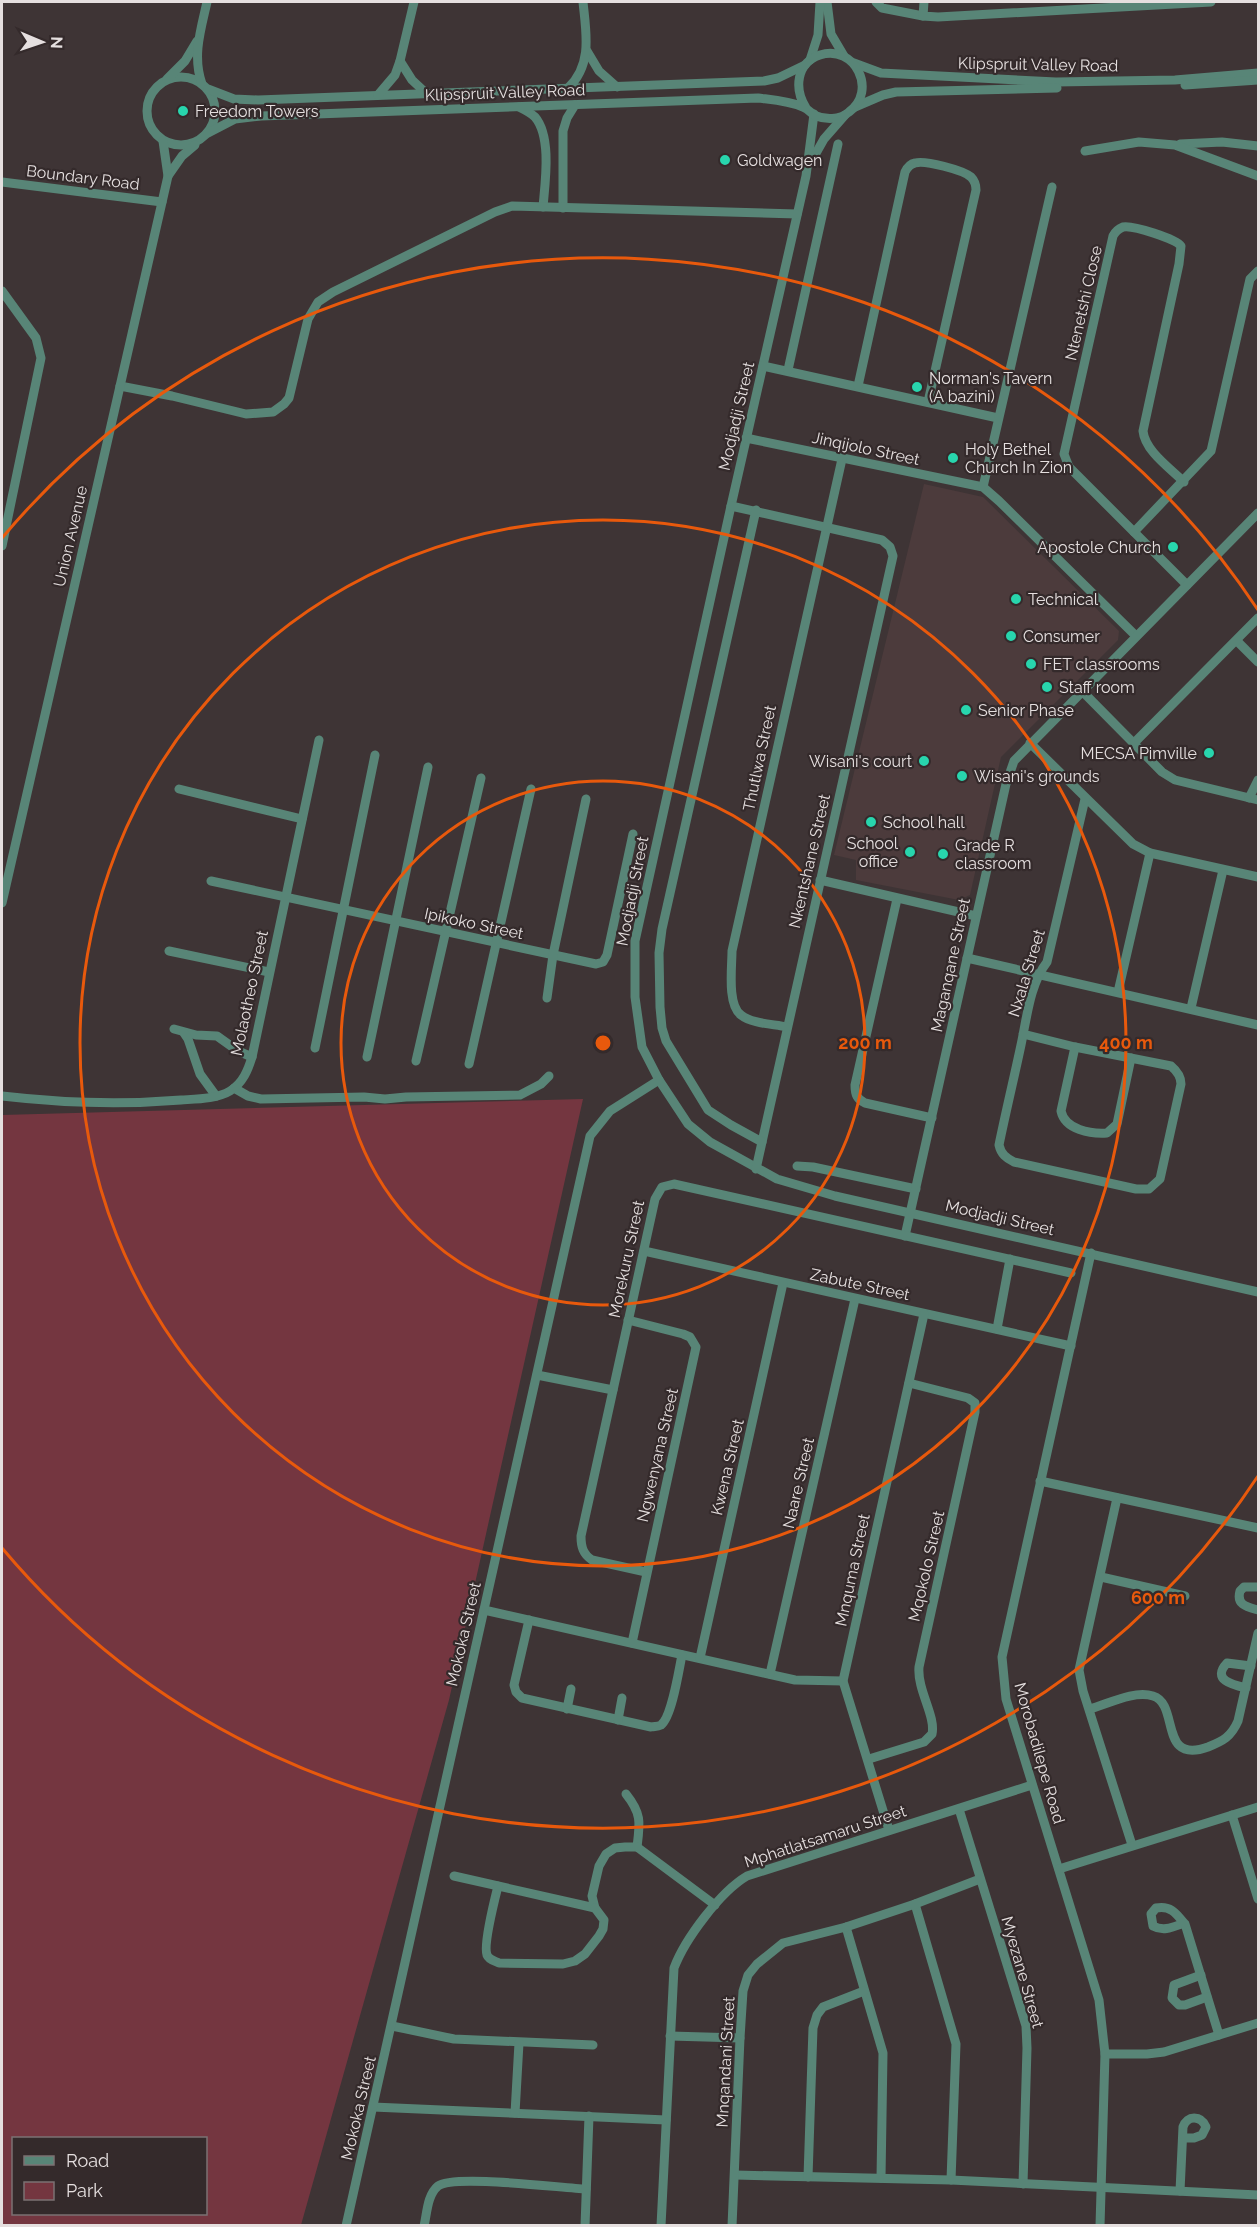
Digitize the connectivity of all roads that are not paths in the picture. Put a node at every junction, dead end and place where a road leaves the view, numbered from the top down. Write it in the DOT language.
graph roads {
  1 [pos="207,2"];
  2 [pos="414,2"];
  3 [pos="584,2"];
  4 [pos="820,2"];
  5 [pos="827,2"];
  6 [pos="876,2"];
  7 [pos="924,2"];
  8 [pos="1208,2"];
  9 [pos="923,16"];
  10 [pos="199,36"];
  11 [pos="588,51"];
  12 [pos="844,56"];
  13 [pos="400,61"];
  14 [pos="808,63"];
  15 [pos="854,63"];
  16 [pos="1258,73"];
  17 [pos="1258,80"];
  18 [pos="164,81"];
  19 [pos="205,86"];
  20 [pos="617,87"];
  21 [pos="568,88"];
  22 [pos="427,94"];
  23 [pos="378,95"];
  24 [pos="575,105"];
  25 [pos="518,107"];
  26 [pos="855,107"];
  27 [pos="806,108"];
  28 [pos="814,114"];
  29 [pos="845,115"];
  30 [pos="208,133"];
  31 [pos="163,141"];
  32 [pos="199,141"];
  33 [pos="838,144"];
  34 [pos="1175,145"];
  35 [pos="1258,146"];
  36 [pos="1085,151"];
  37 [pos="168,176"];
  38 [pos="806,176"];
  39 [pos="1258,176"];
  40 [pos="2,182"];
  41 [pos="1052,187"];
  42 [pos="162,202"];
  43 [pos="543,207"];
  44 [pos="563,208"];
  45 [pos="797,214"];
  46 [pos="1258,271"];
  47 [pos="2,291"];
  48 [pos="763,366"];
  49 [pos="788,370"];
  50 [pos="120,386"];
  51 [pos="858,386"];
  52 [pos="928,402"];
  53 [pos="998,418"];
  54 [pos="746,438"];
  55 [pos="842,459"];
  56 [pos="1184,482"];
  57 [pos="983,487"];
  58 [pos="731,506"];
  59 [pos="756,510"];
  60 [pos="1258,513"];
  61 [pos="826,526"];
  62 [pos="1134,532"];
  63 [pos="2,546"];
  64 [pos="1187,585"];
  65 [pos="1258,618"];
  66 [pos="1136,636"];
  67 [pos="1236,641"];
  68 [pos="1258,663"];
  69 [pos="1082,691"];
  70 [pos="319,740"];
  71 [pos="1135,742"];
  72 [pos="1030,743"];
  73 [pos="375,755"];
  74 [pos="428,767"];
  75 [pos="481,777"];
  76 [pos="1258,780"];
  77 [pos="179,789"];
  78 [pos="531,789"];
  79 [pos="586,799"];
  80 [pos="1085,799"];
  81 [pos="1254,799"];
  82 [pos="302,819"];
  83 [pos="633,834"];
  84 [pos="1150,853"];
  85 [pos="1223,870"];
  86 [pos="1258,878"];
  87 [pos="820,880"];
  88 [pos="211,881"];
  89 [pos="285,897"];
  90 [pos="897,899"];
  91 [pos="2,903"];
  92 [pos="343,910"];
  93 [pos="976,916"];
  94 [pos="395,921"];
  95 [pos="446,933"];
  96 [pos="495,943"];
  97 [pos="169,951"];
  98 [pos="553,955"];
  99 [pos="967,958"];
  100 [pos="269,972"];
  101 [pos="1038,974"];
  102 [pos="1118,992"];
  103 [pos="548,998"];
  104 [pos="1191,1008"];
  105 [pos="1258,1025"];
  106 [pos="787,1027"];
  107 [pos="1023,1034"];
  108 [pos="1075,1047"];
  109 [pos="315,1048"];
  110 [pos="252,1057"];
  111 [pos="367,1057"];
  112 [pos="1131,1058"];
  113 [pos="416,1061"];
  114 [pos="469,1064"];
  115 [pos="549,1076"];
  116 [pos="659,1080"];
  117 [pos="234,1088"];
  118 [pos="2,1096"];
  119 [pos="216,1096"];
  120 [pos="932,1118"];
  121 [pos="762,1142"];
  122 [pos="797,1166"];
  123 [pos="756,1168"];
  124 [pos="916,1189"];
  125 [pos="911,1213"];
  126 [pos="905,1236"];
  127 [pos="644,1251"];
  128 [pos="1091,1253"];
  129 [pos="1010,1259"];
  130 [pos="1071,1273"];
  131 [pos="783,1282"];
  132 [pos="1258,1292"];
  133 [pos="855,1299"];
  134 [pos="924,1314"];
  135 [pos="628,1320"];
  136 [pos="997,1329"];
  137 [pos="1071,1346"];
  138 [pos="537,1375"];
  139 [pos="909,1383"];
  140 [pos="612,1390"];
  141 [pos="1040,1481"];
  142 [pos="1117,1498"];
  143 [pos="1258,1528"];
  144 [pos="646,1572"];
  145 [pos="1101,1577"];
  146 [pos="1258,1587"];
  147 [pos="1185,1596"];
  148 [pos="484,1610"];
  149 [pos="1258,1610"];
  150 [pos="529,1620"];
  151 [pos="1258,1633"];
  152 [pos="632,1643"];
  153 [pos="682,1655"];
  154 [pos="700,1658"];
  155 [pos="1251,1666"];
  156 [pos="770,1674"];
  157 [pos="843,1681"];
  158 [pos="1246,1688"];
  159 [pos="571,1689"];
  160 [pos="622,1698"];
  161 [pos="567,1709"];
  162 [pos="1090,1709"];
  163 [pos="618,1720"];
  164 [pos="868,1759"];
  165 [pos="1032,1785"];
  166 [pos="626,1794"];
  167 [pos="1258,1807"];
  168 [pos="959,1809"];
  169 [pos="1233,1815"];
  170 [pos="889,1830"];
  171 [pos="1132,1845"];
  172 [pos="637,1847"];
  173 [pos="1059,1869"];
  174 [pos="454,1875"];
  175 [pos="980,1879"];
  176 [pos="1256,1881"];
  177 [pos="498,1886"];
  178 [pos="1258,1899"];
  179 [pos="915,1904"];
  180 [pos="715,1905"];
  181 [pos="595,1908"];
  182 [pos="1184,1923"];
  183 [pos="846,1927"];
  184 [pos="1201,1975"];
  185 [pos="864,1991"];
  186 [pos="1207,1997"];
  187 [pos="1258,2023"];
  188 [pos="392,2026"];
  189 [pos="1219,2035"];
  190 [pos="670,2036"];
  191 [pos="740,2038"];
  192 [pos="519,2043"];
  193 [pos="593,2045"];
  194 [pos="1105,2054"];
  195 [pos="373,2107"];
  196 [pos="515,2113"];
  197 [pos="589,2116"];
  198 [pos="666,2120"];
  199 [pos="1183,2138"];
  200 [pos="735,2175"];
  201 [pos="807,2177"];
  202 [pos="881,2178"];
  203 [pos="951,2180"];
  204 [pos="1023,2184"];
  205 [pos="1102,2188"];
  206 [pos="586,2189"];
  207 [pos="1180,2191"];
  208 [pos="1258,2194"];
  209 [pos="346,2226"];
  210 [pos="424,2226"];
  211 [pos="585,2226"];
  212 [pos="662,2226"];
  213 [pos="732,2226"];
  214 [pos="1100,2226"];
  1 -- 10 [label="street"];
  2 -- 13 [label="street"];
  3 -- 11 [label="street"];
  4 -- 14 [label="street"];
  5 -- 12 [label="street"];
  6 -- 9 [label="street"];
  7 -- 9 [label="street"];
  8 -- 9 [label="street"];
  10 -- 18 [label="street"];
  10 -- 19 [label="street"];
  11 -- 20 [label="street"];
  11 -- 21 [label="street"];
  12 -- 14 [label="street"];
  12 -- 15 [label="street"];
  13 -- 22 [label="street"];
  13 -- 23 [label="street"];
  14 -- 20 [label="street, Klipspruit Valley Road"];
  14 -- 27 [label="street"];
  15 -- 16 [label="street, Klipspruit Valley Road"];
  15 -- 26 [label="street"];
  17 -- 26 [label="street, Klipspruit Valley Road"];
  18 -- 19 [label="street"];
  18 -- 31 [label="street"];
  19 -- 23 [label="street, Klipspruit Valley Road"];
  19 -- 30 [label="street"];
  20 -- 21 [label="street, Klipspruit Valley Road"];
  21 -- 22 [label="street, Klipspruit Valley Road"];
  22 -- 23 [label="street, Klipspruit Valley Road"];
  24 -- 25 [label="street, Klipspruit Valley Road"];
  24 -- 27 [label="street, Klipspruit Valley Road"];
  24 -- 44 [label="street"];
  25 -- 30 [label="street, Klipspruit Valley Road"];
  25 -- 43 [label="street"];
  26 -- 29 [label="street"];
  27 -- 28 [label="street"];
  28 -- 29 [label="street"];
  28 -- 38 [label="street, Modjadji Street"];
  29 -- 38 [label="street, Modjadji Street"];
  30 -- 32 [label="street"];
  31 -- 32 [label="street"];
  31 -- 37 [label="street, Union Avenue"];
  32 -- 37 [label="street, Union Avenue"];
  33 -- 49 [label="street"];
  34 -- 35 [label="street"];
  34 -- 36 [label="street"];
  34 -- 39 [label="street"];
  37 -- 42 [label="street, Union Avenue"];
  38 -- 45 [label="street, Modjadji Street"];
  40 -- 42 [label="street, Boundary Road"];
  41 -- 53 [label="street"];
  42 -- 50 [label="street, Union Avenue"];
  43 -- 44 [label="street"];
  43 -- 50 [label="street"];
  44 -- 45 [label="street"];
  45 -- 48 [label="street, Modjadji Street"];
  46 -- 56 [label="street"];
  47 -- 63 [label="street"];
  48 -- 49 [label="street"];
  48 -- 54 [label="street, Modjadji Street"];
  49 -- 51 [label="street"];
  50 -- 91 [label="street, Union Avenue"];
  51 -- 52 [label="street"];
  51 -- 52 [label="street"];
  52 -- 53 [label="street"];
  53 -- 57 [label="street"];
  54 -- 55 [label="street, Jinqijolo Street"];
  54 -- 58 [label="street, Modjadji Street"];
  55 -- 57 [label="street, Jinqijolo Street"];
  55 -- 61 [label="street, Thutlwa Street"];
  56 -- 62 [label="street"];
  56 -- 62 [label="street, Ntenetshi Close"];
  57 -- 66 [label="street"];
  58 -- 59 [label="street, Nkentshane Street"];
  58 -- 116 [label="street, Modjadji Street"];
  59 -- 61 [label="street, Nkentshane Street"];
  59 -- 121 [label="street"];
  60 -- 64 [label="street, Maganqane Street"];
  61 -- 87 [label="street, Nkentshane Street"];
  61 -- 106 [label="street, Thutlwa Street"];
  62 -- 64 [label="street, Ntenetshi Close"];
  64 -- 66 [label="street, Maganqane Street"];
  65 -- 67 [label="street"];
  66 -- 69 [label="street, Maganqane Street"];
  67 -- 68 [label="street"];
  67 -- 71 [label="street"];
  69 -- 71 [label="street"];
  69 -- 72 [label="street, Maganqane Street"];
  70 -- 82 [label="street, Molaotheo Street"];
  71 -- 81 [label="street"];
  72 -- 80 [label="street"];
  72 -- 93 [label="street, Maganqane Street"];
  73 -- 92 [label="street"];
  74 -- 94 [label="street"];
  75 -- 95 [label="street"];
  76 -- 81 [label="street"];
  77 -- 82 [label="street"];
  78 -- 96 [label="street"];
  79 -- 98 [label="street"];
  80 -- 84 [label="street"];
  80 -- 101 [label="street, Nxala Street"];
  82 -- 89 [label="street, Molaotheo Street"];
  83 -- 98 [label="street, Ipikoko Street"];
  84 -- 85 [label="street"];
  84 -- 102 [label="street"];
  85 -- 86 [label="street"];
  85 -- 104 [label="street"];
  87 -- 90 [label="street"];
  87 -- 106 [label="street, Nkentshane Street"];
  88 -- 89 [label="street, Ipikoko Street"];
  89 -- 92 [label="street, Ipikoko Street"];
  89 -- 100 [label="street, Molaotheo Street"];
  90 -- 93 [label="street"];
  90 -- 120 [label="street"];
  92 -- 94 [label="street, Ipikoko Street"];
  92 -- 109 [label="street"];
  93 -- 99 [label="street, Maganqane Street"];
  94 -- 95 [label="street, Ipikoko Street"];
  94 -- 111 [label="street"];
  95 -- 96 [label="street, Ipikoko Street"];
  95 -- 113 [label="street"];
  96 -- 98 [label="street, Ipikoko Street"];
  96 -- 114 [label="street"];
  97 -- 100 [label="street"];
  98 -- 103 [label="street"];
  99 -- 101 [label="street"];
  99 -- 120 [label="street, Maganqane Street"];
  100 -- 110 [label="street, Molaotheo Street"];
  101 -- 102 [label="street"];
  101 -- 107 [label="street, Nxala Street"];
  102 -- 104 [label="street"];
  104 -- 105 [label="street"];
  106 -- 121 [label="street, Nkentshane Street"];
  107 -- 108 [label="street"];
  107 -- 112 [label="street, Nxala Street"];
  108 -- 112 [label="street"];
  108 -- 112 [label="street"];
  110 -- 117 [label="street, Molaotheo Street"];
  110 -- 119 [label="street"];
  115 -- 117 [label="street"];
  116 -- 123 [label="street, Modjadji Street"];
  116 -- 138 [label="street, Mokoka Street"];
  117 -- 119 [label="street"];
  118 -- 119 [label="street"];
  120 -- 124 [label="street, Maganqane Street"];
  121 -- 123 [label="street, Nkentshane Street"];
  122 -- 124 [label="street"];
  123 -- 125 [label="street, Modjadji Street"];
  124 -- 125 [label="street, Maganqane Street"];
  125 -- 126 [label="street, Maganqane Street"];
  125 -- 128 [label="street, Modjadji Street"];
  126 -- 127 [label="street, Morekuru Street"];
  126 -- 129 [label="street, Morekuru Street"];
  127 -- 131 [label="street, Zabute Street"];
  127 -- 135 [label="street, Morekuru Street"];
  128 -- 132 [label="street, Modjadji Street"];
  128 -- 137 [label="street, Morobadilepe Road"];
  129 -- 130 [label="street, Morekuru Street"];
  129 -- 136 [label="street"];
  131 -- 133 [label="street, Zabute Street"];
  131 -- 154 [label="street, Kwena Street"];
  133 -- 134 [label="street, Zabute Street"];
  133 -- 156 [label="street, Naare Street"];
  134 -- 136 [label="street, Zabute Street"];
  134 -- 139 [label="street, Mnquma Street"];
  135 -- 140 [label="street, Morekuru Street"];
  135 -- 144 [label="street, Ngwenyana Street"];
  136 -- 137 [label="street, Zabute Street"];
  137 -- 141 [label="street, Morobadilepe Road"];
  138 -- 140 [label="street"];
  138 -- 148 [label="street, Mokoka Street"];
  139 -- 157 [label="street, Mnquma Street"];
  139 -- 164 [label="street, Mqokolo Street"];
  140 -- 144 [label="street, Morekuru Street"];
  141 -- 142 [label="street"];
  141 -- 165 [label="street, Morobadilepe Road"];
  142 -- 143 [label="street"];
  142 -- 145 [label="street"];
  144 -- 152 [label="street, Ngwenyana Street"];
  145 -- 147 [label="street"];
  145 -- 162 [label="street"];
  146 -- 149 [label="street"];
  148 -- 150 [label="street"];
  148 -- 188 [label="street, Mokoka Street"];
  150 -- 152 [label="street"];
  150 -- 161 [label="street"];
  151 -- 155 [label="street"];
  152 -- 153 [label="street"];
  153 -- 154 [label="street"];
  153 -- 163 [label="street"];
  154 -- 156 [label="street"];
  155 -- 158 [label="street"];
  155 -- 158 [label="street"];
  156 -- 157 [label="street"];
  157 -- 164 [label="street"];
  158 -- 162 [label="street"];
  159 -- 161 [label="street"];
  160 -- 163 [label="street"];
  161 -- 163 [label="street"];
  162 -- 171 [label="street"];
  164 -- 170 [label="street"];
  165 -- 168 [label="street, Mphatlatsamaru Street"];
  165 -- 173 [label="street, Morobadilepe Road"];
  166 -- 172 [label="street"];
  167 -- 169 [label="street"];
  168 -- 170 [label="street, Mphatlatsamaru Street"];
  168 -- 175 [label="street, Myezane Street"];
  169 -- 171 [label="street"];
  169 -- 176 [label="street"];
  170 -- 180 [label="street, Mphatlatsamaru Street"];
  171 -- 173 [label="street"];
  172 -- 180 [label="street"];
  172 -- 181 [label="street"];
  173 -- 194 [label="street, Morobadilepe Road"];
  174 -- 177 [label="street"];
  175 -- 179 [label="street, Mnqandani Street"];
  175 -- 204 [label="street, Myezane Street"];
  176 -- 178 [label="street"];
  177 -- 181 [label="street"];
  177 -- 181 [label="street"];
  179 -- 183 [label="street, Mnqandani Street"];
  179 -- 203 [label="street"];
  180 -- 190 [label="street, Mphatlatsamaru Street"];
  182 -- 184 [label="street"];
  183 -- 185 [label="street"];
  183 -- 191 [label="street, Mnqandani Street"];
  184 -- 186 [label="street"];
  184 -- 186 [label="street"];
  185 -- 201 [label="street"];
  185 -- 202 [label="street"];
  186 -- 189 [label="street"];
  187 -- 189 [label="street"];
  188 -- 192 [label="street"];
  188 -- 195 [label="street, Mokoka Street"];
  189 -- 194 [label="street"];
  190 -- 191 [label="street"];
  190 -- 198 [label="street, Mphatlatsamaru Street"];
  191 -- 200 [label="street, Mnqandani Street"];
  192 -- 193 [label="street"];
  192 -- 196 [label="street"];
  194 -- 205 [label="street, Morobadilepe Road"];
  195 -- 196 [label="street"];
  195 -- 209 [label="street, Mokoka Street"];
  196 -- 197 [label="street"];
  197 -- 198 [label="street"];
  197 -- 206 [label="street"];
  198 -- 212 [label="street, Mphatlatsamaru Street"];
  199 -- 207 [label="street"];
  200 -- 201 [label="street"];
  200 -- 213 [label="street, Mnqandani Street"];
  201 -- 202 [label="street"];
  202 -- 203 [label="street"];
  203 -- 204 [label="street"];
  204 -- 205 [label="street"];
  205 -- 207 [label="street"];
  205 -- 214 [label="street, Morobadilepe Road"];
  206 -- 210 [label="street"];
  206 -- 211 [label="street"];
  207 -- 208 [label="street"];
}
